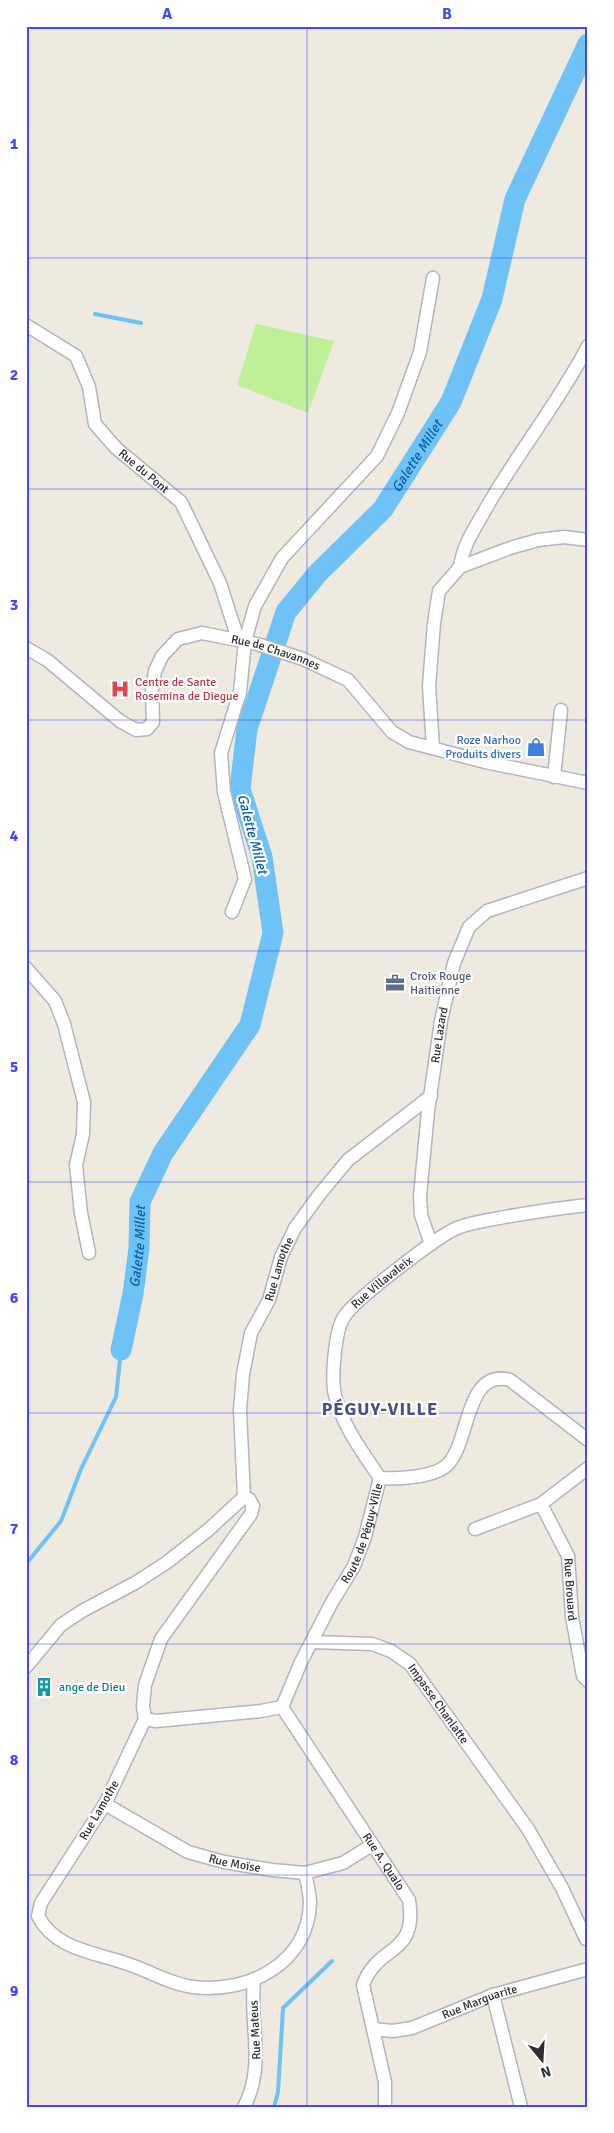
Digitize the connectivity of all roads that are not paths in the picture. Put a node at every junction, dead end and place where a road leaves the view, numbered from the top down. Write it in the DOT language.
graph roads {
  1 [pos="433,278"];
  2 [pos="26,324"];
  3 [pos="588,346"];
  4 [pos="588,540"];
  5 [pos="460,567"];
  6 [pos="247,642"];
  7 [pos="26,648"];
  8 [pos="561,710"];
  9 [pos="433,748"];
  10 [pos="554,777"];
  11 [pos="588,783"];
  12 [pos="588,878"];
  13 [pos="232,912"];
  14 [pos="26,968"];
  15 [pos="431,1096"];
  16 [pos="588,1205"];
  17 [pos="431,1244"];
  18 [pos="89,1253"];
  19 [pos="588,1440"];
  20 [pos="588,1468"];
  21 [pos="380,1478"];
  22 [pos="244,1497"];
  23 [pos="541,1504"];
  24 [pos="475,1529"];
  25 [pos="312,1642"];
  26 [pos="26,1666"];
  27 [pos="588,1680"];
  28 [pos="282,1707"];
  29 [pos="145,1719"];
  30 [pos="105,1804"];
  31 [pos="372,1845"];
  32 [pos="305,1873"];
  33 [pos="586,1939"];
  34 [pos="588,1969"];
  35 [pos="254,1981"];
  36 [pos="493,1995"];
  37 [pos="373,2029"];
  38 [pos="244,2107"];
  39 [pos="385,2107"];
  40 [pos="521,2107"];
  1 -- 6 [label="street"];
  2 -- 6 [label="street, Rue du Pont"];
  3 -- 5 [label="street"];
  4 -- 5 [label="street"];
  5 -- 9 [label="street"];
  6 -- 7 [label="street, Rue de Chavannes"];
  6 -- 9 [label="street, Rue de Chavannes"];
  6 -- 13 [label="street"];
  8 -- 10 [label="street"];
  9 -- 10 [label="street, Rue de Chavannes"];
  10 -- 11 [label="street, Rue de Chavannes"];
  12 -- 15 [label="street, Rue Lazard"];
  14 -- 18 [label="street"];
  15 -- 17 [label="street, Rue Lazard"];
  15 -- 22 [label="street, Rue Lamothe"];
  16 -- 17 [label="street, Rue Villavaleix"];
  17 -- 21 [label="street, Rue Villavaleix"];
  19 -- 21 [label="street, Route de Péguy-Ville"];
  20 -- 23 [label="street"];
  21 -- 25 [label="street, Route de Péguy-Ville"];
  22 -- 26 [label="street"];
  22 -- 29 [label="street, Rue Lamothe"];
  23 -- 24 [label="street"];
  23 -- 27 [label="street, Rue Brouard"];
  25 -- 28 [label="street, Route de Péguy-Ville"];
  25 -- 33 [label="street, Impasse Chanlatte"];
  28 -- 29 [label="street"];
  28 -- 31 [label="street, Rue A. Qualo"];
  29 -- 30 [label="street, Rue Lamothe"];
  30 -- 32 [label="street, Rue Moïse"];
  30 -- 35 [label="street, Rue Lamothe"];
  31 -- 32 [label="street, Rue Moïse"];
  31 -- 37 [label="street, Rue A. Qualo"];
  32 -- 35 [label="street, Rue Lamothe"];
  34 -- 36 [label="street, Rue Marguarite"];
  35 -- 38 [label="street, Rue Mateus"];
  36 -- 37 [label="street, Rue Marguarite"];
  36 -- 40 [label="street"];
  37 -- 39 [label="street, Rue A. Qualo"];
}
